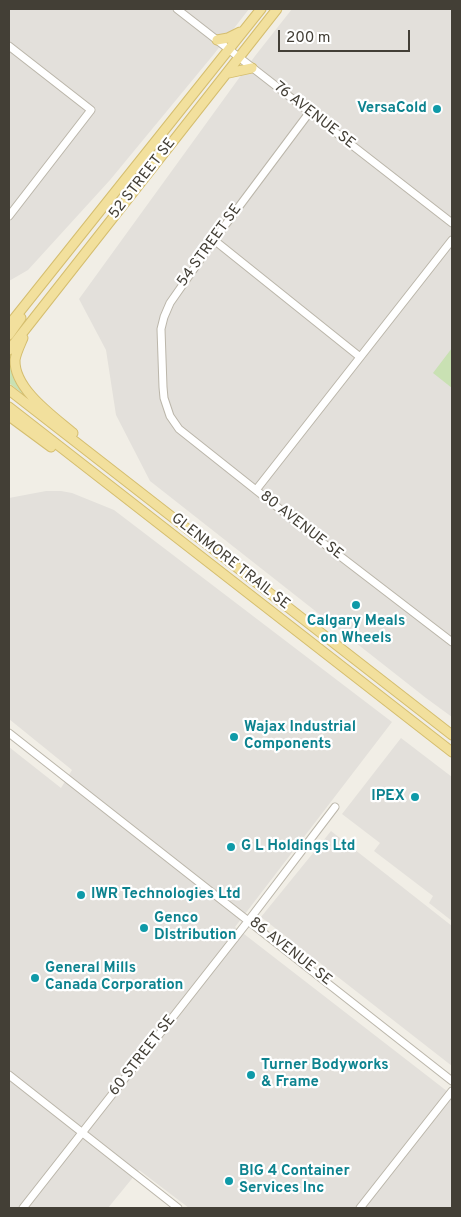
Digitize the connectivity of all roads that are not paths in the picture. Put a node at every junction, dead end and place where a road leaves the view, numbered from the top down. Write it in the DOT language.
graph roads {
  1 [pos="177,9"];
  2 [pos="261,9"];
  3 [pos="277,9"];
  4 [pos="245,30"];
  5 [pos="217,40"];
  6 [pos="9,46"];
  7 [pos="229,50"];
  8 [pos="240,58"];
  9 [pos="252,68"];
  10 [pos="228,73"];
  11 [pos="309,112"];
  12 [pos="9,216"];
  13 [pos="452,223"];
  14 [pos="214,240"];
  15 [pos="452,240"];
  16 [pos="29,300"];
  17 [pos="20,310"];
  18 [pos="9,321"];
  19 [pos="30,324"];
  20 [pos="9,325"];
  21 [pos="9,336"];
  22 [pos="9,350"];
  23 [pos="360,357"];
  24 [pos="9,390"];
  25 [pos="9,398"];
  26 [pos="164,398"];
  27 [pos="9,407"];
  28 [pos="9,416"];
  29 [pos="53,424"];
  30 [pos="99,460"];
  31 [pos="116,490"];
  32 [pos="256,490"];
  33 [pos="452,642"];
  34 [pos="9,733"];
  35 [pos="452,735"];
  36 [pos="452,752"];
  37 [pos="334,807"];
  38 [pos="249,920"];
  39 [pos="9,1075"];
  40 [pos="452,1081"];
  41 [pos="452,1091"];
  42 [pos="82,1133"];
  43 [pos="23,1208"];
  44 [pos="178,1208"];
  45 [pos="360,1208"];
  1 -- 5 [label="street, 76 AVENUE SE"];
  2 -- 4 [label="main road, 52 STREET SE"];
  3 -- 8 [label="main road, 52 STREET SE"];
  4 -- 5 [label="main road"];
  4 -- 7 [label="main road, 52 STREET SE"];
  5 -- 7 [label="street, 76 AVENUE SE"];
  6 -- 12 [label="street"];
  7 -- 8 [label="street, 76 AVENUE SE"];
  7 -- 16 [label="main road, 52 STREET SE"];
  8 -- 9 [label="street, 76 AVENUE SE"];
  8 -- 10 [label="main road, 52 STREET SE"];
  9 -- 10 [label="main road"];
  9 -- 11 [label="street, 76 AVENUE SE"];
  10 -- 19 [label="main road, 52 STREET SE"];
  11 -- 13 [label="street, 76 AVENUE SE"];
  11 -- 14 [label="street, 54 STREET SE"];
  14 -- 23 [label="street"];
  14 -- 26 [label="street, 54 STREET SE"];
  15 -- 23 [label="street"];
  16 -- 17 [label="main road, 52 STREET SE"];
  16 -- 21 [label="main road"];
  17 -- 18 [label="main road"];
  17 -- 20 [label="main road, 52 STREET SE"];
  19 -- 22 [label="main road, 52 STREET SE"];
  19 -- 30 [label="main road"];
  23 -- 32 [label="street"];
  24 -- 29 [label="main road, GLENMORE TRAIL SE"];
  25 -- 29 [label="main road"];
  26 -- 32 [label="street, 80 AVENUE SE"];
  27 -- 31 [label="main road, GLENMORE TRAIL SE"];
  28 -- 31 [label="main road"];
  29 -- 30 [label="main road, GLENMORE TRAIL SE"];
  30 -- 35 [label="main road, GLENMORE TRAIL SE"];
  31 -- 36 [label="main road, GLENMORE TRAIL SE"];
  32 -- 33 [label="street, 80 AVENUE SE"];
  34 -- 38 [label="street, 86 AVENUE SE"];
  37 -- 38 [label="street, 60 STREET SE"];
  38 -- 40 [label="street, 86 AVENUE SE"];
  38 -- 42 [label="street, 60 STREET SE"];
  39 -- 42 [label="street"];
  41 -- 45 [label="street"];
  42 -- 43 [label="street, 60 STREET SE"];
  42 -- 44 [label="street"];
}
